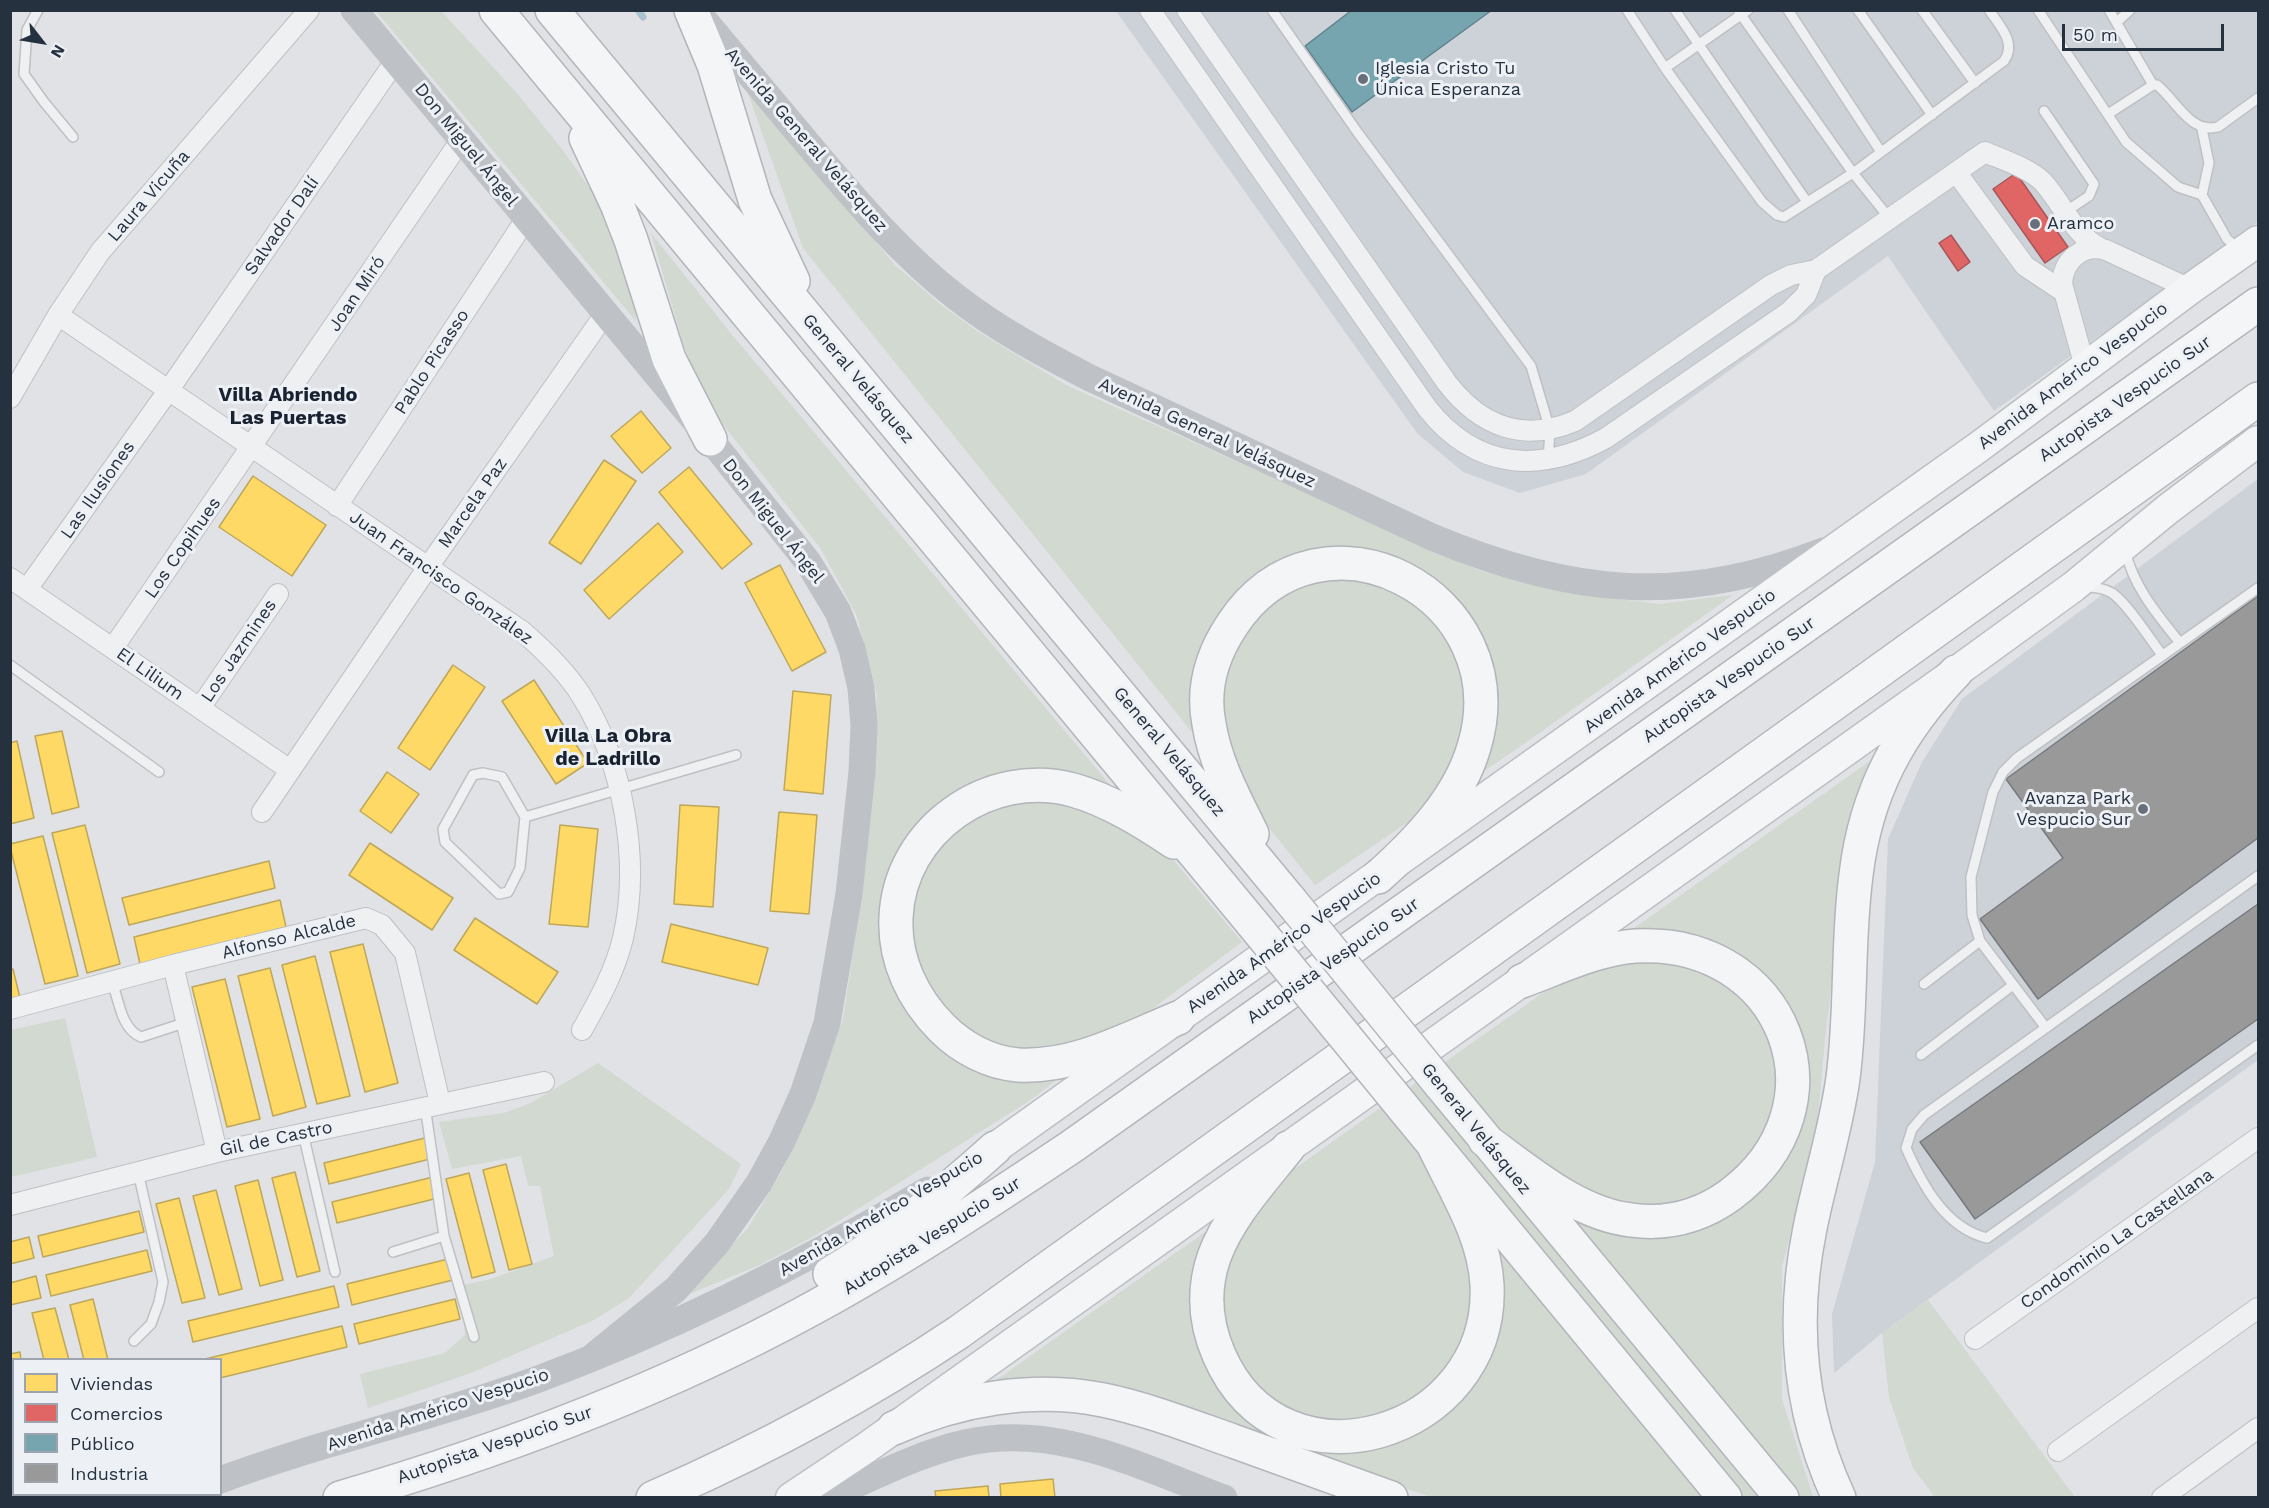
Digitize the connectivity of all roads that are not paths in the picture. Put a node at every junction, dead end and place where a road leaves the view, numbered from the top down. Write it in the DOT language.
graph roads {
  1 [pos="38,10"];
  2 [pos="309,10"];
  3 [pos="354,10"];
  4 [pos="496,10"];
  5 [pos="552,10"];
  6 [pos="691,10"];
  7 [pos="696,10"];
  8 [pos="1150,10"];
  9 [pos="1187,10"];
  10 [pos="1272,10"];
  11 [pos="1628,10"];
  12 [pos="1675,10"];
  13 [pos="1788,10"];
  14 [pos="1858,10"];
  15 [pos="1922,10"];
  16 [pos="1989,10"];
  17 [pos="2038,10"];
  18 [pos="2109,10"];
  19 [pos="2130,10"];
  20 [pos="1742,12"];
  21 [pos="2117,22"];
  22 [pos="1698,44"];
  23 [pos="396,60"];
  24 [pos="1665,68"];
  25 [pos="553,78"];
  26 [pos="1975,83"];
  27 [pos="2153,85"];
  28 [pos="2259,98"];
  29 [pos="2044,111"];
  30 [pos="2108,114"];
  31 [pos="1932,115"];
  32 [pos="2202,129"];
  33 [pos="73,137"];
  34 [pos="461,141"];
  35 [pos="1881,152"];
  36 [pos="1956,172"];
  37 [pos="1853,173"];
  38 [pos="2202,195"];
  39 [pos="1807,202"];
  40 [pos="2065,212"];
  41 [pos="526,219"];
  42 [pos="1890,219"];
  43 [pos="2251,246"];
  44 [pos="2100,248"];
  45 [pos="1816,270"];
  46 [pos="2190,289"];
  47 [pos="2064,292"];
  48 [pos="2259,304"];
  49 [pos="605,314"];
  50 [pos="58,315"];
  51 [pos="828,343"];
  52 [pos="2085,367"];
  53 [pos="168,391"];
  54 [pos="10,398"];
  55 [pos="2259,399"];
  56 [pos="1587,415"];
  57 [pos="1550,430"];
  58 [pos="1606,438"];
  59 [pos="710,439"];
  60 [pos="2259,441"];
  61 [pos="252,448"];
  62 [pos="1548,461"];
  63 [pos="337,506"];
  64 [pos="1844,543"];
  65 [pos="2124,545"];
  66 [pos="428,567"];
  67 [pos="10,578"];
  68 [pos="2073,587"];
  69 [pos="2259,588"];
  70 [pos="27,589"];
  71 [pos="278,594"];
  72 [pos="2180,643"];
  73 [pos="113,648"];
  74 [pos="2162,656"];
  75 [pos="10,665"];
  76 [pos="1956,672"];
  77 [pos="200,708"];
  78 [pos="736,755"];
  79 [pos="290,770"];
  80 [pos="159,772"];
  81 [pos="619,789"];
  82 [pos="262,812"];
  83 [pos="525,817"];
  84 [pos="1199,859"];
  85 [pos="2259,876"];
  86 [pos="1378,877"];
  87 [pos="1289,897"];
  88 [pos="1980,941"];
  89 [pos="173,965"];
  90 [pos="1522,981"];
  91 [pos="112,982"];
  92 [pos="1924,984"];
  93 [pos="2013,985"];
  94 [pos="10,1009"];
  95 [pos="1178,1018"];
  96 [pos="187,1022"];
  97 [pos="2046,1028"];
  98 [pos="582,1030"];
  99 [pos="2259,1045"];
  100 [pos="1921,1055"];
  101 [pos="544,1082"];
  102 [pos="432,1105"];
  103 [pos="303,1133"];
  104 [pos="2259,1138"];
  105 [pos="1485,1140"];
  106 [pos="1434,1146"];
  107 [pos="995,1148"];
  108 [pos="1288,1148"];
  109 [pos="217,1152"];
  110 [pos="138,1172"];
  111 [pos="10,1205"];
  112 [pos="444,1236"];
  113 [pos="393,1252"];
  114 [pos="335,1272"];
  115 [pos="2259,1308"];
  116 [pos="474,1337"];
  117 [pos="1975,1340"];
  118 [pos="134,1341"];
  119 [pos="590,1359"];
  120 [pos="664,1381"];
  121 [pos="894,1428"];
  122 [pos="2259,1428"];
  123 [pos="2058,1451"];
  124 [pos="222,1479"];
  125 [pos="855,1492"];
  126 [pos="340,1497"];
  127 [pos="653,1497"];
  128 [pos="791,1497"];
  129 [pos="824,1497"];
  130 [pos="1224,1497"];
  131 [pos="1391,1497"];
  132 [pos="1725,1497"];
  133 [pos="1782,1497"];
  134 [pos="1839,1497"];
  135 [pos="2162,1497"];
  1 -- 33 [label="lane"];
  2 -- 50 [label="street, Laura Vicuña"];
  3 -- 23 [label="main road, Don Miguel Ángel"];
  4 -- 25 [label="highway"];
  5 -- 51 [label="highway, General Velásquez"];
  6 -- 51 [label="highway"];
  7 -- 64 [label="main road, Avenida General Velásquez"];
  8 -- 62 [label="street"];
  9 -- 57 [label="street"];
  10 -- 57 [label="lane"];
  11 -- 24 [label="lane"];
  12 -- 22 [label="lane"];
  13 -- 35 [label="lane"];
  14 -- 31 [label="lane"];
  15 -- 26 [label="lane"];
  16 -- 26 [label="lane"];
  17 -- 30 [label="lane"];
  18 -- 21 [label="lane"];
  19 -- 21 [label="lane"];
  20 -- 22 [label="lane"];
  20 -- 37 [label="lane"];
  21 -- 27 [label="lane"];
  22 -- 24 [label="lane"];
  22 -- 39 [label="lane"];
  23 -- 34 [label="main road, Don Miguel Ángel"];
  23 -- 53 [label="street, Salvador Dalí"];
  24 -- 39 [label="lane"];
  25 -- 59 [label="highway"];
  25 -- 84 [label="highway"];
  26 -- 31 [label="lane"];
  27 -- 30 [label="lane"];
  27 -- 32 [label="lane"];
  28 -- 32 [label="lane"];
  29 -- 40 [label="lane"];
  30 -- 38 [label="lane"];
  31 -- 35 [label="lane"];
  32 -- 38 [label="lane"];
  34 -- 41 [label="main road, Don Miguel Ángel"];
  34 -- 61 [label="street, Joan Miró"];
  35 -- 37 [label="lane"];
  36 -- 40 [label="street"];
  36 -- 42 [label="street"];
  36 -- 47 [label="street"];
  37 -- 39 [label="lane"];
  37 -- 42 [label="lane"];
  38 -- 43 [label="lane"];
  40 -- 44 [label="street"];
  41 -- 49 [label="main road, Don Miguel Ángel"];
  41 -- 63 [label="street, Pablo Picasso"];
  42 -- 45 [label="street"];
  43 -- 46 [label="main road, Avenida Américo Vespucio"];
  44 -- 46 [label="street"];
  44 -- 47 [label="street"];
  45 -- 56 [label="street"];
  45 -- 58 [label="street"];
  46 -- 52 [label="main road, Avenida Américo Vespucio"];
  47 -- 52 [label="street"];
  48 -- 120 [label="highway, Autopista Vespucio Sur"];
  49 -- 59 [label="main road, Don Miguel Ángel"];
  49 -- 66 [label="street, Marcela Paz"];
  50 -- 53 [label="street, Juan Francisco González"];
  50 -- 54 [label="street, Laura Vicuña"];
  51 -- 87 [label="highway, General Velásquez"];
  52 -- 64 [label="main road, Avenida Américo Vespucio"];
  53 -- 61 [label="street, Juan Francisco González"];
  53 -- 70 [label="street, Las Ilusiones"];
  55 -- 127 [label="highway"];
  56 -- 57 [label="street"];
  56 -- 58 [label="street"];
  57 -- 62 [label="lane"];
  58 -- 62 [label="street"];
  59 -- 119 [label="main road, Don Miguel Ángel"];
  60 -- 65 [label="main road"];
  61 -- 63 [label="street, Juan Francisco González"];
  61 -- 73 [label="street, Los Copihues"];
  63 -- 66 [label="street, Juan Francisco González"];
  64 -- 86 [label="main road, Avenida Américo Vespucio"];
  65 -- 68 [label="main road"];
  65 -- 72 [label="lane"];
  66 -- 79 [label="street, Marcela Paz"];
  66 -- 81 [label="street, Juan Francisco González"];
  67 -- 70 [label="street, El Lilium"];
  68 -- 74 [label="lane"];
  68 -- 76 [label="main road"];
  69 -- 72 [label="lane"];
  70 -- 73 [label="street, El Lilium"];
  71 -- 77 [label="street, Los Jazmines"];
  72 -- 74 [label="lane"];
  73 -- 77 [label="street, El Lilium"];
  74 -- 88 [label="lane"];
  75 -- 80 [label="lane"];
  76 -- 90 [label="main road"];
  76 -- 134 [label="highway"];
  77 -- 79 [label="street, El Lilium"];
  78 -- 81 [label="lane"];
  79 -- 82 [label="street, Marcela Paz"];
  81 -- 83 [label="lane"];
  81 -- 98 [label="street, Juan Francisco González"];
  83 -- 83 [label="lane"];
  84 -- 95 [label="highway"];
  84 -- 106 [label="highway, bridge"];
  85 -- 97 [label="lane"];
  86 -- 87 [label="highway"];
  86 -- 95 [label="main road, Avenida Américo Vespucio"];
  87 -- 105 [label="highway, General Velásquez, bridge"];
  88 -- 92 [label="lane"];
  88 -- 93 [label="lane"];
  89 -- 91 [label="street, Alfonso Alcalde"];
  89 -- 96 [label="street"];
  89 -- 102 [label="street, Alfonso Alcalde"];
  90 -- 105 [label="highway"];
  90 -- 108 [label="main road"];
  91 -- 94 [label="street, Alfonso Alcalde"];
  91 -- 96 [label="lane"];
  93 -- 97 [label="lane"];
  93 -- 100 [label="lane"];
  95 -- 107 [label="main road, Avenida Américo Vespucio"];
  96 -- 109 [label="street"];
  97 -- 99 [label="lane"];
  101 -- 102 [label="street, Gil de Castro"];
  102 -- 103 [label="street, Gil de Castro"];
  102 -- 112 [label="lane"];
  103 -- 109 [label="street, Gil de Castro"];
  103 -- 114 [label="lane"];
  104 -- 117 [label="street, Condominio La Castellana"];
  105 -- 133 [label="highway, General Velásquez"];
  106 -- 108 [label="highway"];
  106 -- 132 [label="highway"];
  107 -- 119 [label="main road, Avenida Américo Vespucio"];
  107 -- 120 [label="highway"];
  108 -- 121 [label="main road"];
  109 -- 110 [label="street, Gil de Castro"];
  110 -- 111 [label="street, Gil de Castro"];
  110 -- 118 [label="lane"];
  112 -- 113 [label="lane"];
  112 -- 116 [label="lane"];
  115 -- 123 [label="street"];
  119 -- 124 [label="main road, Avenida Américo Vespucio"];
  120 -- 126 [label="highway, Autopista Vespucio Sur"];
  121 -- 128 [label="main road"];
  121 -- 131 [label="highway"];
  122 -- 135 [label="street"];
  125 -- 129 [label="main road"];
  125 -- 130 [label="main road"];
}
